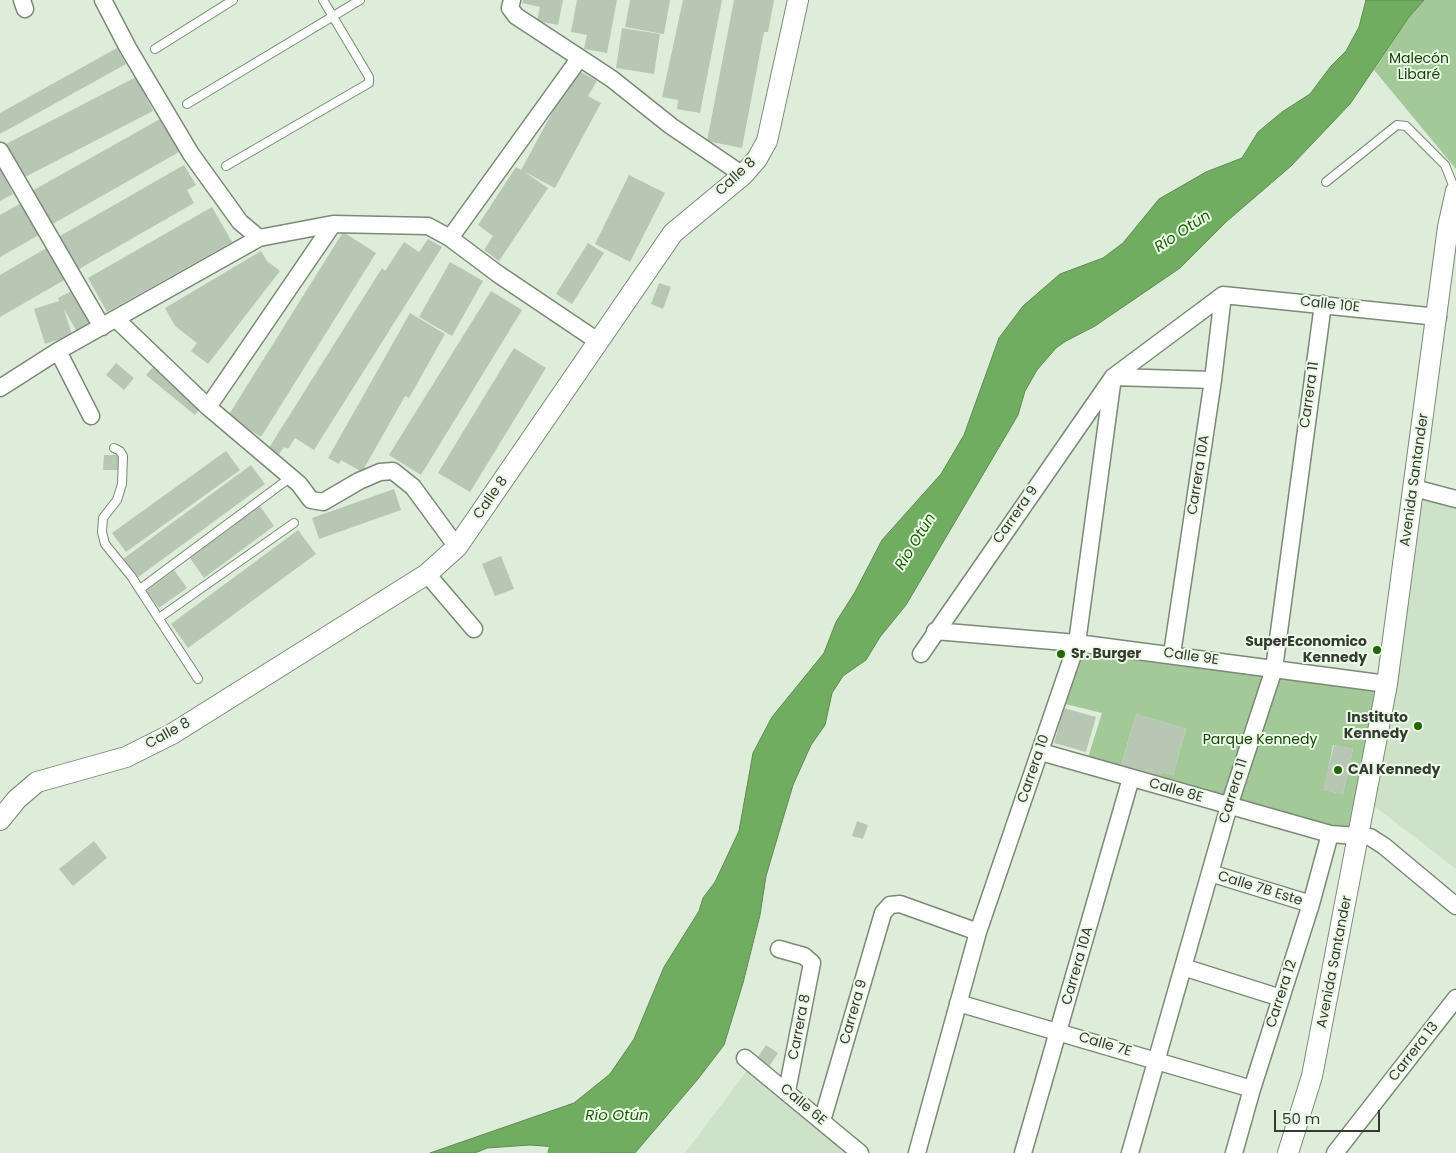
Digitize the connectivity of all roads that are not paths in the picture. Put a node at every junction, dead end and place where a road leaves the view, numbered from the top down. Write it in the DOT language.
graph roads {
  1 [pos="103,0"];
  2 [pos="233,0"];
  3 [pos="323,0"];
  4 [pos="360,0"];
  5 [pos="512,0"];
  6 [pos="798,0"];
  7 [pos="333,16"];
  8 [pos="155,49"];
  9 [pos="579,59"];
  10 [pos="187,104"];
  11 [pos="0,151"];
  12 [pos="226,166"];
  13 [pos="742,175"];
  14 [pos="1326,182"];
  15 [pos="1456,191"];
  16 [pos="332,224"];
  17 [pos="259,238"];
  18 [pos="450,238"];
  19 [pos="1223,295"];
  20 [pos="1323,304"];
  21 [pos="1438,317"];
  22 [pos="109,323"];
  23 [pos="599,342"];
  24 [pos="58,351"];
  25 [pos="1113,377"];
  26 [pos="1213,380"];
  27 [pos="0,388"];
  28 [pos="208,407"];
  29 [pos="91,416"];
  30 [pos="114,448"];
  31 [pos="291,478"];
  32 [pos="1414,488"];
  33 [pos="1456,499"];
  34 [pos="294,523"];
  35 [pos="456,547"];
  36 [pos="427,574"];
  37 [pos="140,589"];
  38 [pos="160,618"];
  39 [pos="474,629"];
  40 [pos="935,632"];
  41 [pos="1077,643"];
  42 [pos="921,654"];
  43 [pos="1172,654"];
  44 [pos="1274,669"];
  45 [pos="198,679"];
  46 [pos="1387,684"];
  47 [pos="1041,752"];
  48 [pos="1132,778"];
  49 [pos="1229,806"];
  50 [pos="0,820"];
  51 [pos="1330,834"];
  52 [pos="1365,837"];
  53 [pos="1210,873"];
  54 [pos="1311,904"];
  55 [pos="1456,906"];
  56 [pos="978,932"];
  57 [pos="779,950"];
  58 [pos="1183,967"];
  59 [pos="1281,998"];
  60 [pos="1456,998"];
  61 [pos="958,1003"];
  62 [pos="1059,1031"];
  63 [pos="745,1058"];
  64 [pos="1156,1060"];
  65 [pos="1252,1089"];
  66 [pos="787,1091"];
  67 [pos="822,1121"];
  68 [pos="1132,1152"];
  69 [pos="860,1153"];
  70 [pos="917,1153"];
  71 [pos="1023,1153"];
  72 [pos="1234,1153"];
  73 [pos="1288,1153"];
  74 [pos="1302,1153"];
  75 [pos="1335,1153"];
  1 -- 17 [label="street"];
  2 -- 8 [label="lane"];
  3 -- 7 [label="lane"];
  4 -- 7 [label="lane"];
  5 -- 9 [label="street"];
  6 -- 13 [label="street, Calle 8"];
  7 -- 10 [label="lane"];
  7 -- 12 [label="lane"];
  9 -- 13 [label="street"];
  9 -- 18 [label="street"];
  11 -- 22 [label="street"];
  13 -- 23 [label="street, Calle 8"];
  14 -- 15 [label="lane"];
  15 -- 21 [label="street, Avenida Santander"];
  16 -- 17 [label="street"];
  16 -- 18 [label="street"];
  16 -- 28 [label="street"];
  17 -- 22 [label="street"];
  18 -- 23 [label="street"];
  19 -- 20 [label="street, Calle 10E"];
  19 -- 25 [label="street, Carrera 9"];
  19 -- 26 [label="street, Carrera 10A"];
  20 -- 21 [label="street, Calle 10E"];
  20 -- 44 [label="street, Carrera 11"];
  21 -- 32 [label="street, Avenida Santander"];
  22 -- 24 [label="street"];
  22 -- 28 [label="street"];
  23 -- 35 [label="street, Calle 8"];
  24 -- 27 [label="street"];
  24 -- 29 [label="street"];
  25 -- 26 [label="street"];
  25 -- 40 [label="street, Carrera 9"];
  25 -- 41 [label="street, Carrera 10"];
  26 -- 43 [label="street, Carrera 10A"];
  28 -- 31 [label="street"];
  30 -- 37 [label="lane"];
  31 -- 35 [label="street"];
  31 -- 37 [label="lane"];
  32 -- 33 [label="street"];
  32 -- 46 [label="street, Avenida Santander"];
  34 -- 38 [label="lane"];
  35 -- 36 [label="street, Calle 8"];
  36 -- 39 [label="street"];
  36 -- 50 [label="street, Calle 8"];
  37 -- 38 [label="lane"];
  38 -- 45 [label="lane"];
  40 -- 41 [label="street, Calle 9E"];
  40 -- 42 [label="street, Carrera 9"];
  41 -- 43 [label="street, Calle 9E"];
  41 -- 47 [label="street, Carrera 10"];
  43 -- 44 [label="street, Calle 9E"];
  44 -- 46 [label="street, Calle 9E"];
  44 -- 49 [label="street, Carrera 11"];
  46 -- 52 [label="street, Avenida Santander"];
  47 -- 48 [label="street, Calle 8E"];
  47 -- 56 [label="street, Carrera 10"];
  48 -- 49 [label="street, Calle 8E"];
  48 -- 62 [label="street, Carrera 10A"];
  49 -- 51 [label="street, Calle 8E"];
  49 -- 53 [label="street, Carrera 11"];
  51 -- 52 [label="street, Calle 8E"];
  51 -- 54 [label="street, Carrera 12"];
  52 -- 55 [label="street"];
  52 -- 73 [label="street, Avenida Santander"];
  52 -- 74 [label="street, Avenida Santander"];
  53 -- 54 [label="street, Calle 7B Este"];
  53 -- 58 [label="street, Carrera 11"];
  54 -- 59 [label="street, Carrera 12"];
  56 -- 61 [label="street, Carrera 10"];
  56 -- 67 [label="street, Carrera 9"];
  57 -- 66 [label="street, Carrera 8"];
  58 -- 59 [label="street"];
  58 -- 64 [label="street, Carrera 11"];
  59 -- 65 [label="street, Carrera 12"];
  60 -- 75 [label="street, Carrera 13"];
  61 -- 62 [label="street, Calle 7E"];
  61 -- 70 [label="street, Carrera 10"];
  62 -- 64 [label="street, Calle 7E"];
  62 -- 71 [label="street, Carrera 10A"];
  63 -- 66 [label="street, Calle 6E"];
  64 -- 65 [label="street, Calle 7E"];
  64 -- 68 [label="street, Carrera 11"];
  65 -- 72 [label="street, Carrera 12"];
  66 -- 67 [label="street, Calle 6E"];
  67 -- 69 [label="street, Calle 6E"];
}
